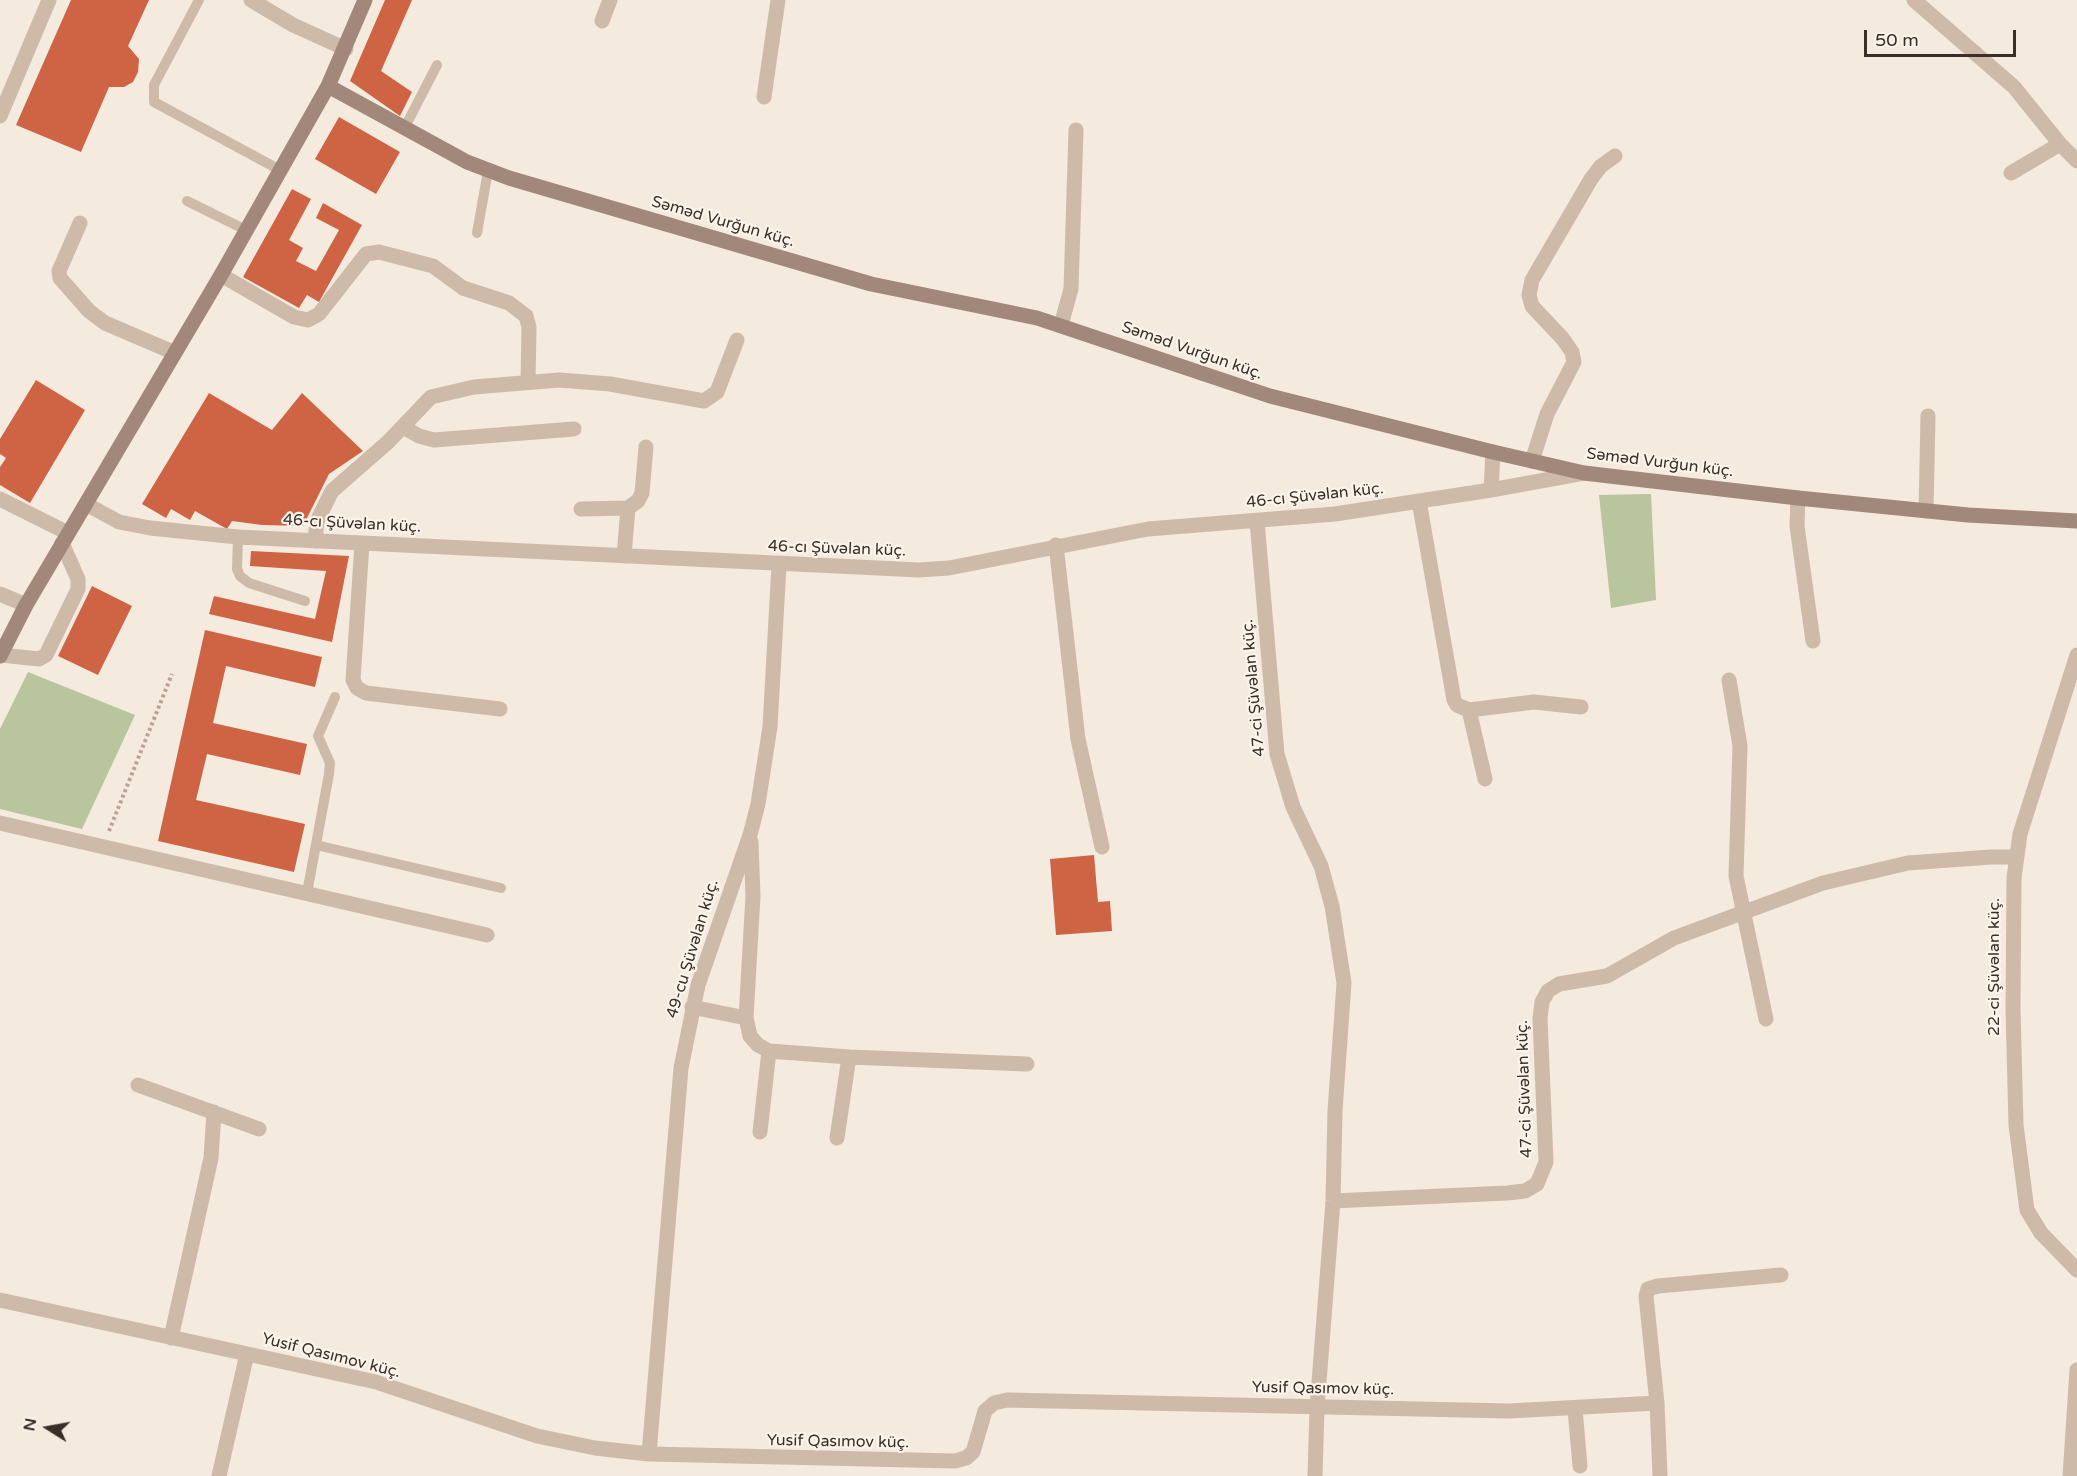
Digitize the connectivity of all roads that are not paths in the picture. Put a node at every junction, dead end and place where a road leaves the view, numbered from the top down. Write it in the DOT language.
graph roads {
  1 [pos="49,0"];
  2 [pos="199,0"];
  3 [pos="251,0"];
  4 [pos="365,0"];
  5 [pos="610,0"];
  6 [pos="778,0"];
  7 [pos="1916,1"];
  8 [pos="602,21"];
  9 [pos="346,49"];
  10 [pos="437,65"];
  11 [pos="327,86"];
  12 [pos="764,97"];
  13 [pos="0,116"];
  14 [pos="404,129"];
  15 [pos="1076,130"];
  16 [pos="2060,144"];
  17 [pos="1615,156"];
  18 [pos="2077,161"];
  19 [pos="280,170"];
  20 [pos="488,171"];
  21 [pos="2011,173"];
  22 [pos="187,201"];
  23 [pos="80,223"];
  24 [pos="246,230"];
  25 [pos="477,233"];
  26 [pos="221,275"];
  27 [pos="1061,325"];
  28 [pos="737,340"];
  29 [pos="175,353"];
  30 [pos="528,381"];
  31 [pos="1928,416"];
  32 [pos="403,427"];
  33 [pos="574,429"];
  34 [pos="646,447"];
  35 [pos="1494,452"];
  36 [pos="1532,461"];
  37 [pos="1584,472"];
  38 [pos="1491,490"];
  39 [pos="1798,498"];
  40 [pos="0,499"];
  41 [pos="1419,501"];
  42 [pos="86,504"];
  43 [pos="628,508"];
  44 [pos="580,510"];
  45 [pos="1926,511"];
  46 [pos="1257,521"];
  47 [pos="2077,521"];
  48 [pos="238,537"];
  49 [pos="65,538"];
  50 [pos="315,541"];
  51 [pos="362,543"];
  52 [pos="1056,545"];
  53 [pos="624,556"];
  54 [pos="778,565"];
  55 [pos="0,594"];
  56 [pos="305,601"];
  57 [pos="26,604"];
  58 [pos="1813,641"];
  59 [pos="0,655"];
  60 [pos="2077,656"];
  61 [pos="1729,681"];
  62 [pos="334,697"];
  63 [pos="1581,707"];
  64 [pos="500,710"];
  65 [pos="1469,710"];
  66 [pos="1485,779"];
  67 [pos="0,823"];
  68 [pos="750,835"];
  69 [pos="316,844"];
  70 [pos="1102,847"];
  71 [pos="2015,857"];
  72 [pos="501,888"];
  73 [pos="307,893"];
  74 [pos="1744,914"];
  75 [pos="487,935"];
  76 [pos="692,1007"];
  77 [pos="746,1018"];
  78 [pos="1766,1019"];
  79 [pos="769,1051"];
  80 [pos="849,1057"];
  81 [pos="1027,1064"];
  82 [pos="138,1085"];
  83 [pos="214,1112"];
  84 [pos="259,1129"];
  85 [pos="760,1132"];
  86 [pos="837,1138"];
  87 [pos="1333,1201"];
  88 [pos="2077,1270"];
  89 [pos="1781,1275"];
  90 [pos="0,1300"];
  91 [pos="171,1338"];
  92 [pos="247,1354"];
  93 [pos="2077,1370"];
  94 [pos="1657,1403"];
  95 [pos="1317,1408"];
  96 [pos="1575,1409"];
  97 [pos="649,1455"];
  98 [pos="1580,1466"];
  99 [pos="219,1476"];
  100 [pos="1315,1476"];
  101 [pos="1660,1476"];
  102 [pos="2070,1476"];
  1 -- 13 [label="street"];
  2 -- 19 [label="lane"];
  3 -- 9 [label="street"];
  4 -- 9 [label="street"];
  5 -- 8 [label="street"];
  6 -- 12 [label="street"];
  7 -- 16 [label="street"];
  9 -- 11 [label="street"];
  10 -- 14 [label="lane"];
  11 -- 14 [label="street, Səməd Vurğun küç."];
  11 -- 19 [label="street"];
  14 -- 20 [label="street, Səməd Vurğun küç."];
  15 -- 27 [label="street"];
  16 -- 18 [label="street"];
  16 -- 21 [label="street"];
  17 -- 36 [label="street"];
  19 -- 24 [label="street"];
  20 -- 25 [label="lane"];
  20 -- 27 [label="street, Səməd Vurğun küç."];
  22 -- 24 [label="lane"];
  23 -- 29 [label="street"];
  24 -- 26 [label="street"];
  26 -- 29 [label="street"];
  26 -- 30 [label="street"];
  27 -- 35 [label="street, Səməd Vurğun küç."];
  28 -- 30 [label="street"];
  29 -- 42 [label="street"];
  30 -- 32 [label="street"];
  31 -- 45 [label="street"];
  32 -- 33 [label="street"];
  32 -- 50 [label="street"];
  34 -- 43 [label="street"];
  35 -- 36 [label="street, Səməd Vurğun küç."];
  35 -- 38 [label="street"];
  36 -- 37 [label="street, Səməd Vurğun küç."];
  37 -- 38 [label="street, 46-cı Şüvəlan küç."];
  37 -- 39 [label="street, Səməd Vurğun küç."];
  38 -- 41 [label="street, 46-cı Şüvəlan küç."];
  39 -- 45 [label="street, Səməd Vurğun küç."];
  39 -- 58 [label="street"];
  40 -- 49 [label="street"];
  41 -- 46 [label="street, 46-cı Şüvəlan küç."];
  41 -- 65 [label="street"];
  42 -- 48 [label="street, 46-cı Şüvəlan küç."];
  42 -- 49 [label="street"];
  43 -- 44 [label="street"];
  43 -- 53 [label="street"];
  45 -- 47 [label="street, Səməd Vurğun küç."];
  46 -- 52 [label="street, 46-cı Şüvəlan küç."];
  46 -- 87 [label="street, 47-ci Şüvəlan küç."];
  48 -- 50 [label="street, 46-cı Şüvəlan küç."];
  48 -- 56 [label="lane"];
  49 -- 57 [label="street"];
  49 -- 59 [label="street"];
  50 -- 51 [label="street, 46-cı Şüvəlan küç."];
  51 -- 53 [label="street, 46-cı Şüvəlan küç."];
  51 -- 64 [label="street"];
  52 -- 54 [label="street, 46-cı Şüvəlan küç."];
  52 -- 70 [label="street"];
  53 -- 54 [label="street, 46-cı Şüvəlan küç."];
  54 -- 68 [label="street, 49-cu Şüvəlan küç."];
  55 -- 57 [label="street"];
  57 -- 59 [label="street"];
  60 -- 71 [label="street, 22-ci Şüvəlan küç."];
  61 -- 74 [label="street"];
  62 -- 69 [label="lane"];
  63 -- 65 [label="street"];
  65 -- 66 [label="street"];
  67 -- 73 [label="street"];
  68 -- 76 [label="street, 49-cu Şüvəlan küç."];
  68 -- 77 [label="street"];
  69 -- 72 [label="lane"];
  69 -- 73 [label="lane"];
  71 -- 74 [label="street, 47-ci Şüvəlan küç."];
  71 -- 88 [label="street, 22-ci Şüvəlan küç."];
  73 -- 75 [label="street"];
  74 -- 78 [label="street"];
  74 -- 87 [label="street, 47-ci Şüvəlan küç."];
  76 -- 77 [label="street"];
  76 -- 97 [label="street, 49-cu Şüvəlan küç."];
  77 -- 79 [label="street"];
  79 -- 80 [label="street"];
  79 -- 85 [label="street"];
  80 -- 81 [label="street"];
  80 -- 86 [label="street"];
  82 -- 83 [label="street"];
  83 -- 84 [label="street"];
  83 -- 91 [label="street"];
  87 -- 95 [label="street, 47-ci Şüvəlan küç."];
  89 -- 94 [label="street"];
  90 -- 91 [label="street, Yusif Qasımov küç."];
  91 -- 92 [label="street, Yusif Qasımov küç."];
  92 -- 97 [label="street, Yusif Qasımov küç."];
  92 -- 99 [label="street"];
  93 -- 102 [label="street"];
  94 -- 96 [label="street, Yusif Qasımov küç."];
  94 -- 101 [label="street"];
  95 -- 96 [label="street, Yusif Qasımov küç."];
  95 -- 97 [label="street, Yusif Qasımov küç."];
  95 -- 100 [label="street, 47-ci Şüvəlan küç."];
  96 -- 98 [label="street"];
}
